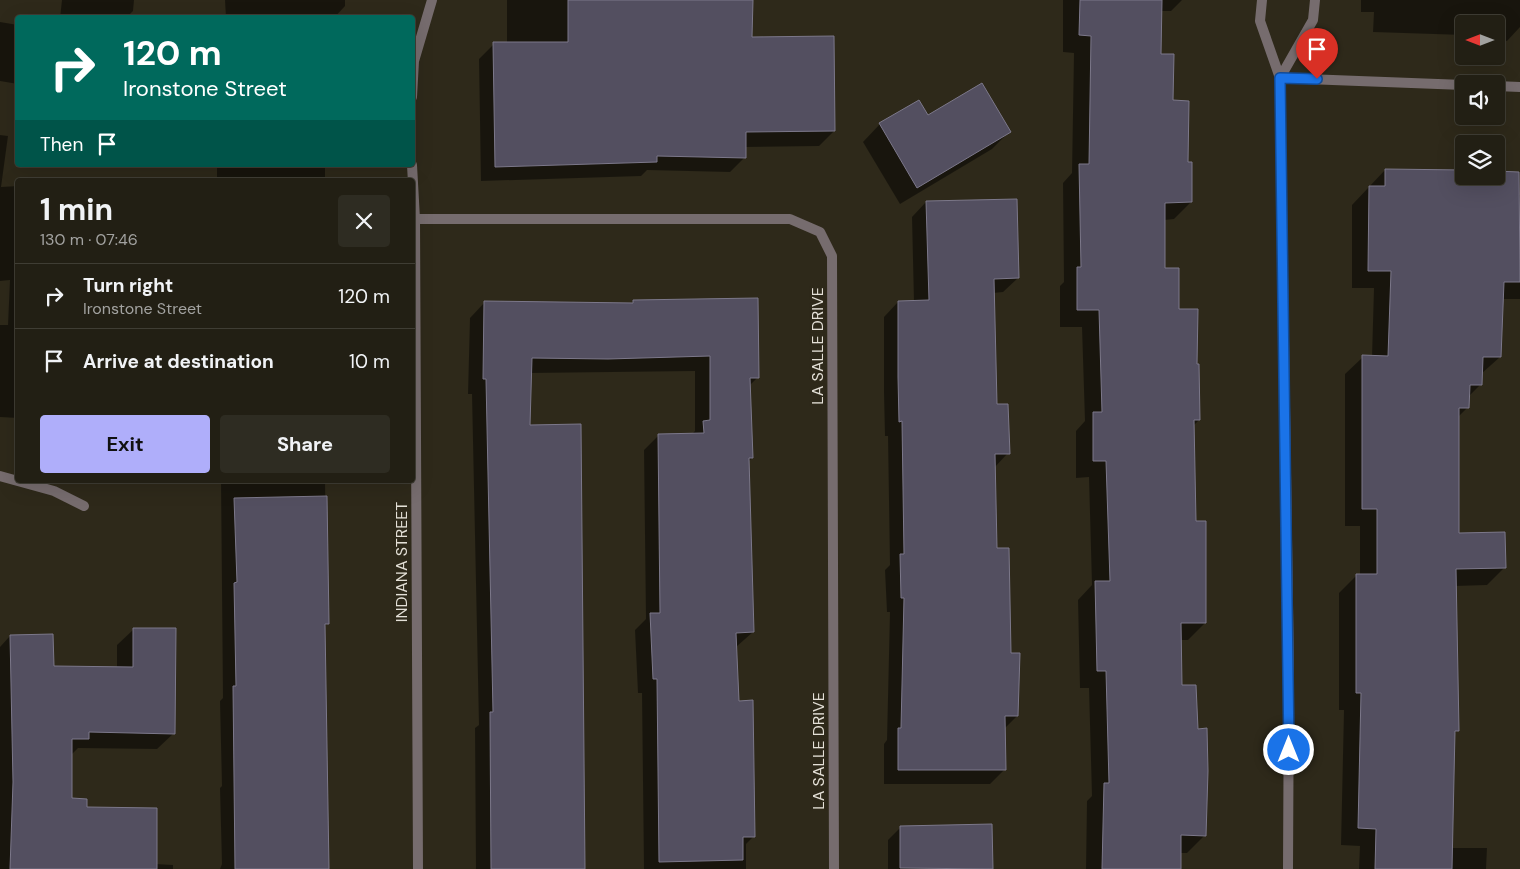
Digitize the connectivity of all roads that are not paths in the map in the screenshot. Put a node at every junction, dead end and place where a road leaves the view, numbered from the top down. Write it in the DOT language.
graph roads {
  1 [pos="432,0"];
  2 [pos="1262,0"];
  3 [pos="1314,0"];
  4 [pos="415,59"];
  5 [pos="1280,78"];
  6 [pos="1455,85"];
  7 [pos="1505,86"];
  8 [pos="1520,87"];
  9 [pos="415,219"];
  10 [pos="0,476"];
  11 [pos="15,480"];
  12 [pos="25,483"];
  13 [pos="84,506"];
  14 [pos="418,869"];
  15 [pos="834,869"];
  16 [pos="1288,869"];
  1 -- 4 [label="street"];
  2 -- 5 [label="street"];
  3 -- 5 [label="street"];
  5 -- 6 [label="street"];
  5 -- 16 [label="street"];
  7 -- 8 [label="street"];
  9 -- 14 [label="street, INDIANA STREET"];
  9 -- 15 [label="street, LA SALLE DRIVE"];
  10 -- 11 [label="street"];
  12 -- 13 [label="street"];
}
